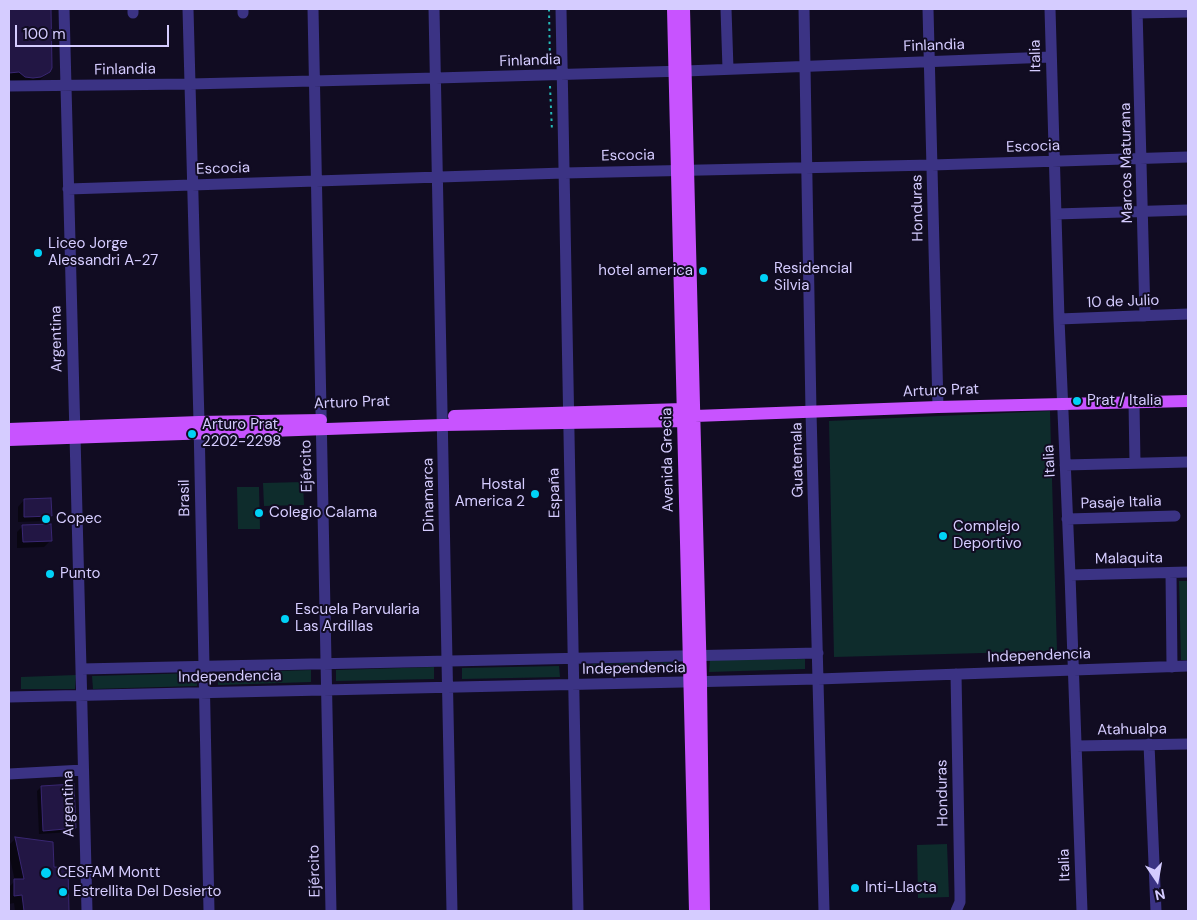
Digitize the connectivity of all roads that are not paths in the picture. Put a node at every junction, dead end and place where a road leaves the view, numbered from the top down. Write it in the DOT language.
graph roads {
  1 [pos="64,9"];
  2 [pos="188,9"];
  3 [pos="312,9"];
  4 [pos="434,9"];
  5 [pos="561,9"];
  6 [pos="673,9"];
  7 [pos="684,9"];
  8 [pos="726,9"];
  9 [pos="804,9"];
  10 [pos="928,9"];
  11 [pos="1050,9"];
  12 [pos="1137,11"];
  13 [pos="1188,12"];
  14 [pos="1052,57"];
  15 [pos="930,62"];
  16 [pos="805,66"];
  17 [pos="728,69"];
  18 [pos="680,71"];
  19 [pos="562,75"];
  20 [pos="436,78"];
  21 [pos="314,81"];
  22 [pos="190,84"];
  23 [pos="65,85"];
  24 [pos="9,86"];
  25 [pos="1188,157"];
  26 [pos="1142,159"];
  27 [pos="1054,161"];
  28 [pos="932,165"];
  29 [pos="807,167"];
  30 [pos="682,170"];
  31 [pos="564,173"];
  32 [pos="438,177"];
  33 [pos="316,181"];
  34 [pos="192,185"];
  35 [pos="68,190"];
  36 [pos="1188,210"];
  37 [pos="1143,211"];
  38 [pos="1056,214"];
  39 [pos="1188,314"];
  40 [pos="1145,316"];
  41 [pos="1059,319"];
  42 [pos="1188,401"];
  43 [pos="1134,402"];
  44 [pos="1062,404"];
  45 [pos="938,407"];
  46 [pos="811,412"];
  47 [pos="687,416"];
  48 [pos="568,417"];
  49 [pos="443,421"];
  50 [pos="321,425"];
  51 [pos="199,428"];
  52 [pos="9,429"];
  53 [pos="75,432"];
  54 [pos="9,440"];
  55 [pos="1188,462"];
  56 [pos="1135,463"];
  57 [pos="1065,465"];
  58 [pos="1175,516"];
  59 [pos="1068,519"];
  60 [pos="1188,572"];
  61 [pos="1171,573"];
  62 [pos="1070,575"];
  63 [pos="818,653"];
  64 [pos="694,655"];
  65 [pos="573,658"];
  66 [pos="447,661"];
  67 [pos="326,664"];
  68 [pos="204,666"];
  69 [pos="1188,666"];
  70 [pos="1172,667"];
  71 [pos="81,669"];
  72 [pos="1073,670"];
  73 [pos="956,674"];
  74 [pos="818,679"];
  75 [pos="695,682"];
  76 [pos="573,685"];
  77 [pos="448,688"];
  78 [pos="326,690"];
  79 [pos="204,693"];
  80 [pos="81,696"];
  81 [pos="9,697"];
  82 [pos="1149,744"];
  83 [pos="1188,744"];
  84 [pos="1076,746"];
  85 [pos="83,770"];
  86 [pos="9,774"];
  87 [pos="87,911"];
  88 [pos="209,911"];
  89 [pos="331,911"];
  90 [pos="452,911"];
  91 [pos="578,911"];
  92 [pos="695,911"];
  93 [pos="704,911"];
  94 [pos="824,911"];
  95 [pos="956,911"];
  96 [pos="1082,911"];
  97 [pos="1156,911"];
  1 -- 23 [label="street, Argentina"];
  2 -- 22 [label="street, Brasil"];
  3 -- 21 [label="street, Ejército"];
  4 -- 20 [label="street, Dinamarca"];
  5 -- 19 [label="street, España"];
  6 -- 18 [label="main road, Avenida Grecia"];
  7 -- 18 [label="main road, Avenida Grecia"];
  8 -- 17 [label="street"];
  9 -- 16 [label="street, Guatemala"];
  10 -- 15 [label="street, Honduras"];
  11 -- 14 [label="street, Italia"];
  12 -- 13 [label="street"];
  12 -- 26 [label="street, Marcos Maturana"];
  14 -- 15 [label="street, Finlandia"];
  14 -- 27 [label="street, Italia"];
  15 -- 16 [label="street, Finlandia"];
  15 -- 28 [label="street, Honduras"];
  16 -- 17 [label="street, Finlandia"];
  16 -- 29 [label="street, Guatemala"];
  17 -- 18 [label="street, Finlandia"];
  18 -- 19 [label="street, Finlandia"];
  18 -- 30 [label="main road, Avenida Grecia"];
  19 -- 20 [label="street, Finlandia"];
  19 -- 31 [label="street, España"];
  20 -- 21 [label="street, Finlandia"];
  20 -- 32 [label="street, Dinamarca"];
  21 -- 22 [label="street, Finlandia"];
  21 -- 33 [label="street, Ejército"];
  22 -- 23 [label="street, Finlandia"];
  22 -- 34 [label="street, Brasil"];
  23 -- 24 [label="street, Finlandia"];
  23 -- 35 [label="street, Argentina"];
  25 -- 26 [label="street, Escocia"];
  26 -- 27 [label="street, Escocia"];
  26 -- 37 [label="street, Marcos Maturana"];
  27 -- 28 [label="street, Escocia"];
  27 -- 38 [label="street, Italia"];
  28 -- 29 [label="street, Escocia"];
  28 -- 45 [label="street, Honduras"];
  29 -- 30 [label="street, Escocia"];
  29 -- 46 [label="street, Guatemala"];
  30 -- 31 [label="street, Escocia"];
  30 -- 47 [label="main road, Avenida Grecia"];
  31 -- 32 [label="street, Escocia"];
  31 -- 48 [label="street, España"];
  32 -- 33 [label="street, Escocia"];
  32 -- 49 [label="street, Dinamarca"];
  33 -- 34 [label="street, Escocia"];
  33 -- 50 [label="street, Ejército"];
  34 -- 35 [label="street, Escocia"];
  34 -- 51 [label="street, Brasil"];
  35 -- 53 [label="street, Argentina"];
  36 -- 37 [label="street"];
  37 -- 38 [label="street"];
  37 -- 40 [label="street, Marcos Maturana"];
  38 -- 41 [label="street, Italia"];
  39 -- 40 [label="street, 10 de Julio"];
  40 -- 41 [label="street, 10 de Julio"];
  41 -- 44 [label="street, Italia"];
  42 -- 43 [label="main road, Arturo Prat"];
  43 -- 44 [label="main road, Arturo Prat"];
  43 -- 56 [label="street"];
  44 -- 45 [label="main road, Arturo Prat"];
  44 -- 57 [label="street, Italia"];
  45 -- 46 [label="main road, Arturo Prat"];
  46 -- 47 [label="main road, Arturo Prat"];
  46 -- 63 [label="street, Guatemala"];
  47 -- 48 [label="main road, Arturo Prat"];
  47 -- 64 [label="main road, Avenida Grecia"];
  48 -- 49 [label="main road, Arturo Prat"];
  48 -- 65 [label="street, España"];
  49 -- 50 [label="main road, Arturo Prat"];
  49 -- 66 [label="street, Dinamarca"];
  50 -- 51 [label="main road, Arturo Prat"];
  50 -- 67 [label="street, Ejército"];
  51 -- 53 [label="main road, Arturo Prat"];
  51 -- 68 [label="street, Brasil"];
  52 -- 53 [label="main road, Arturo Prat"];
  53 -- 54 [label="main road, Arturo Prat"];
  53 -- 71 [label="street, Argentina"];
  55 -- 56 [label="street"];
  56 -- 57 [label="street"];
  57 -- 59 [label="street, Italia"];
  58 -- 59 [label="street, Pasaje Italia"];
  59 -- 62 [label="street, Italia"];
  60 -- 61 [label="street, Malaquita"];
  61 -- 62 [label="street, Malaquita"];
  61 -- 70 [label="street"];
  62 -- 72 [label="street, Italia"];
  63 -- 64 [label="street, Independencia"];
  63 -- 74 [label="street, Guatemala"];
  64 -- 65 [label="street, Independencia"];
  64 -- 75 [label="main road, Avenida Grecia"];
  65 -- 66 [label="street, Independencia"];
  65 -- 76 [label="street, España"];
  66 -- 67 [label="street, Independencia"];
  66 -- 77 [label="street, Dinamarca"];
  67 -- 68 [label="street, Independencia"];
  67 -- 78 [label="street, Ejército"];
  68 -- 71 [label="street, Independencia"];
  68 -- 79 [label="street, Brasil"];
  69 -- 70 [label="street, Independencia"];
  70 -- 72 [label="street, Independencia"];
  71 -- 80 [label="street"];
  72 -- 73 [label="street, Independencia"];
  72 -- 84 [label="street, Italia"];
  73 -- 74 [label="street, Independencia"];
  73 -- 95 [label="street, Honduras"];
  74 -- 75 [label="street, Independencia"];
  74 -- 94 [label="street, Guatemala"];
  75 -- 76 [label="street, Independencia"];
  75 -- 92 [label="main road, Avenida Grecia"];
  75 -- 93 [label="main road, Avenida Grecia"];
  76 -- 77 [label="street, Independencia"];
  76 -- 91 [label="street, España"];
  77 -- 78 [label="street, Independencia"];
  77 -- 90 [label="street, Dinamarca"];
  78 -- 79 [label="street, Independencia"];
  78 -- 89 [label="street, Ejército"];
  79 -- 80 [label="street, Independencia"];
  79 -- 88 [label="street, Brasil"];
  80 -- 81 [label="street, Independencia"];
  80 -- 85 [label="street, Argentina"];
  82 -- 83 [label="street, Atahualpa"];
  82 -- 84 [label="street, Atahualpa"];
  82 -- 97 [label="street"];
  84 -- 96 [label="street, Italia"];
  85 -- 86 [label="street"];
  85 -- 87 [label="street, Argentina"];
}
